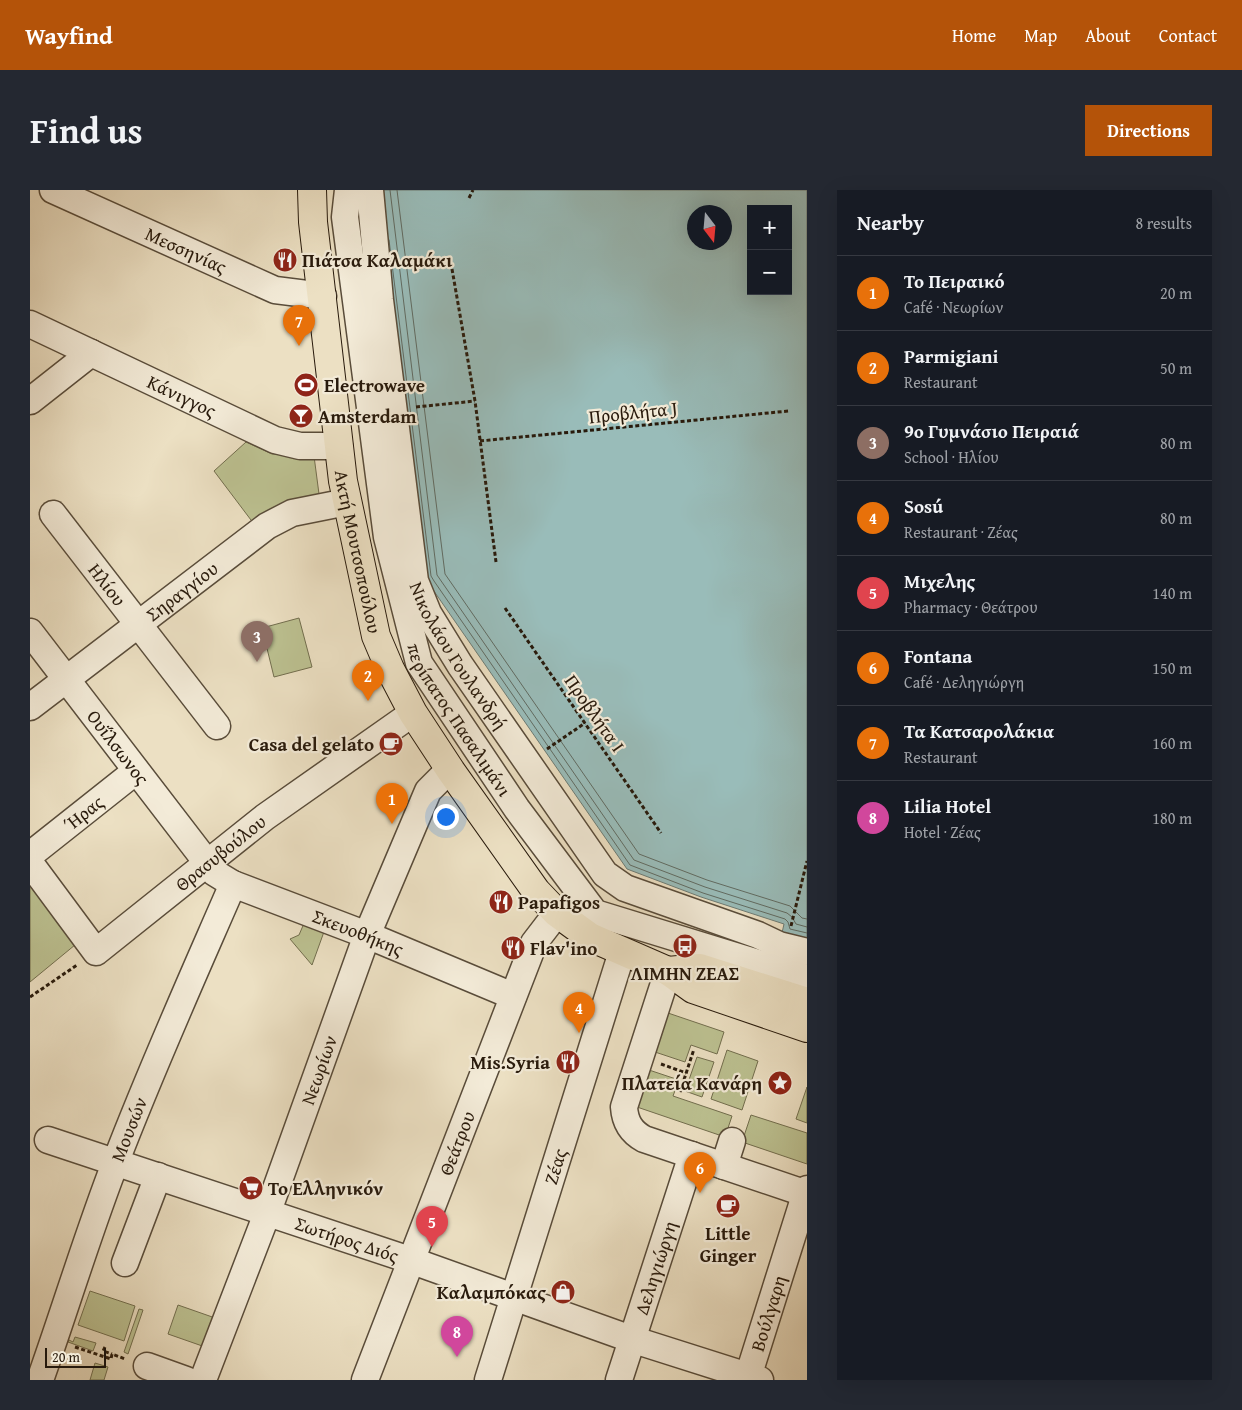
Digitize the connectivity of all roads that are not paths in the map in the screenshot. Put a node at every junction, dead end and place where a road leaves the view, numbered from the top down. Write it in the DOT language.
graph roads {
  1 [pos="54,190"];
  2 [pos="312,190"];
  3 [pos="348,190"];
  4 [pos="370,190"];
  5 [pos="322,296"];
  6 [pos="30,324"];
  7 [pos="91,352"];
  8 [pos="30,402"];
  9 [pos="339,446"];
  10 [pos="347,502"];
  11 [pos="52,514"];
  12 [pos="138,623"];
  13 [pos="30,632"];
  14 [pos="66,678"];
  15 [pos="30,706"];
  16 [pos="413,713"];
  17 [pos="217,726"];
  18 [pos="451,771"];
  19 [pos="136,772"];
  20 [pos="30,854"];
  21 [pos="30,863"];
  22 [pos="206,863"];
  23 [pos="233,884"];
  24 [pos="557,913"];
  25 [pos="367,935"];
  26 [pos="797,950"];
  27 [pos="622,952"];
  28 [pos="668,971"];
  29 [pos="807,978"];
  30 [pos="513,996"];
  31 [pos="807,1002"];
  32 [pos="807,1028"];
  33 [pos="48,1140"];
  34 [pos="732,1141"];
  35 [pos="692,1155"];
  36 [pos="116,1162"];
  37 [pos="724,1166"];
  38 [pos="158,1176"];
  39 [pos="804,1198"];
  40 [pos="268,1211"];
  41 [pos="410,1260"];
  42 [pos="125,1263"];
  43 [pos="514,1296"];
  44 [pos="631,1339"];
  45 [pos="137,1363"];
  46 [pos="752,1379"];
  47 [pos="40,1380"];
  48 [pos="186,1380"];
  49 [pos="203,1380"];
  50 [pos="365,1380"];
  51 [pos="488,1380"];
  52 [pos="618,1380"];
  1 -- 5 [label="street, Μεσσηνίας"];
  2 -- 5 [label="main road, Ακτή Μουτσοπούλου"];
  3 -- 29 [label="street, περίπατος Πασαλιμάνι"];
  4 -- 26 [label="street, Νικολάου Γουλανδρή"];
  5 -- 9 [label="main road, Ακτή Μουτσοπούλου"];
  6 -- 7 [label="street, Κάνιγγος"];
  7 -- 8 [label="street"];
  7 -- 9 [label="street, Κάνιγγος"];
  9 -- 10 [label="main road, Ακτή Μουτσοπούλου"];
  10 -- 12 [label="street, Σηραγγίου"];
  10 -- 16 [label="main road, Ακτή Μουτσοπούλου"];
  11 -- 12 [label="street, Ηλίου"];
  12 -- 14 [label="street, Σηραγγίου"];
  12 -- 17 [label="street, Ηλίου"];
  13 -- 14 [label="street, Ουΐλσωνος"];
  14 -- 15 [label="street, Σηραγγίου"];
  14 -- 19 [label="street, Ουΐλσωνος"];
  16 -- 18 [label="main road, Ακτή Μουτσοπούλου"];
  16 -- 22 [label="street, Θρασυβούλου"];
  18 -- 24 [label="main road, Ακτή Μουτσοπούλου"];
  18 -- 25 [label="street, Νεωρίων"];
  19 -- 20 [label="street, Ήρας"];
  19 -- 22 [label="street, Ουΐλσωνος"];
  21 -- 22 [label="street, Θρασυβούλου"];
  22 -- 23 [label="street, Σκευοθήκης"];
  23 -- 25 [label="street, Σκευοθήκης"];
  23 -- 36 [label="street, Μουσών"];
  24 -- 27 [label="main road, Ακτή Μουτσοπούλου"];
  24 -- 30 [label="street, Θεάτρου"];
  25 -- 30 [label="street, Σκευοθήκης"];
  25 -- 40 [label="street, Νεωρίων"];
  27 -- 28 [label="main road, Ακτή Μουτσοπούλου"];
  27 -- 43 [label="street, Ζέας"];
  28 -- 31 [label="main road"];
  28 -- 32 [label="main road"];
  28 -- 35 [label="street"];
  30 -- 41 [label="street, Θεάτρου"];
  33 -- 36 [label="street, Σωτήρος Διός"];
  34 -- 37 [label="street"];
  35 -- 37 [label="street"];
  35 -- 44 [label="street, Δεληγιώργη"];
  36 -- 38 [label="street, Σωτήρος Διός"];
  36 -- 47 [label="street, Μουσών"];
  37 -- 39 [label="street"];
  38 -- 40 [label="street, Σωτήρος Διός"];
  38 -- 42 [label="street"];
  39 -- 46 [label="street, Βούλγαρη"];
  40 -- 41 [label="street, Σωτήρος Διός"];
  40 -- 49 [label="street, Νεωρίων"];
  41 -- 43 [label="street, Σωτήρος Διός"];
  41 -- 50 [label="street, Θεάτρου"];
  43 -- 44 [label="street, Σωτήρος Διός"];
  43 -- 51 [label="street, Ζέας"];
  44 -- 46 [label="street, Σωτήρος Διός"];
  44 -- 52 [label="street, Δεληγιώργη"];
  45 -- 48 [label="street"];
}
